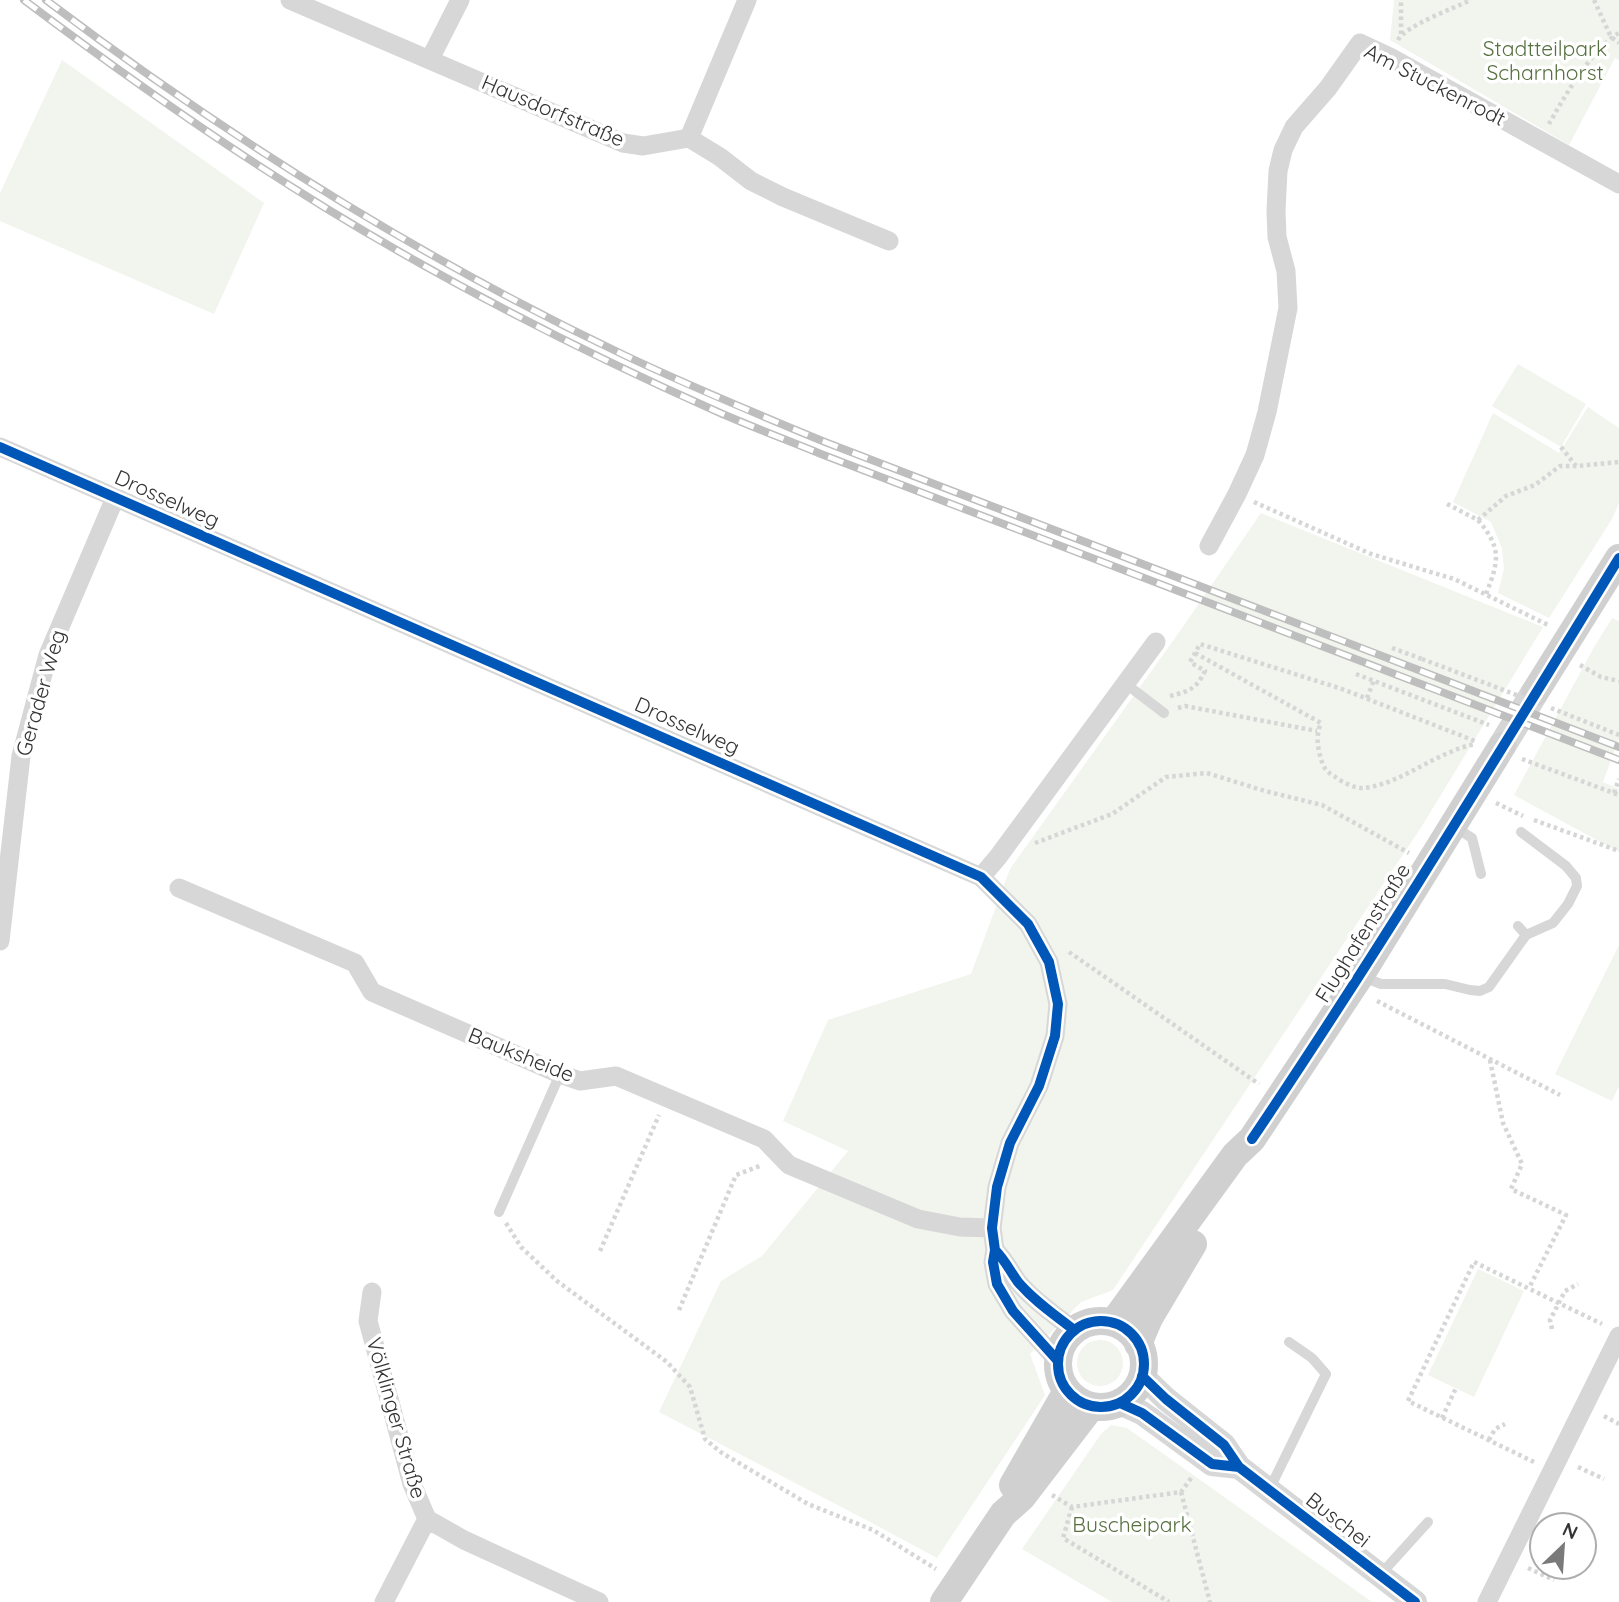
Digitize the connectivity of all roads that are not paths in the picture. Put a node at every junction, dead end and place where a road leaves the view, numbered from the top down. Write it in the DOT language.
graph roads {
  1 [pos="290,0"];
  2 [pos="460,0"];
  3 [pos="747,0"];
  4 [pos="430,59"];
  5 [pos="689,138"];
  6 [pos="1619,184"];
  7 [pos="889,241"];
  8 [pos="0,447"];
  9 [pos="115,498"];
  10 [pos="1209,546"];
  11 [pos="1619,558"];
  12 [pos="1157,642"];
  13 [pos="1126,684"];
  14 [pos="1539,700"];
  15 [pos="1164,713"];
  16 [pos="1499,743"];
  17 [pos="1453,826"];
  18 [pos="1521,832"];
  19 [pos="1480,874"];
  20 [pos="981,877"];
  21 [pos="179,888"];
  22 [pos="1518,926"];
  23 [pos="1526,935"];
  24 [pos="0,941"];
  25 [pos="1366,987"];
  26 [pos="560,1074"];
  27 [pos="1252,1139"];
  28 [pos="499,1212"];
  29 [pos="992,1228"];
  30 [pos="995,1250"];
  31 [pos="372,1292"];
  32 [pos="1113,1323"];
  33 [pos="1074,1330"];
  34 [pos="1612,1331"];
  35 [pos="1289,1342"];
  36 [pos="1138,1344"];
  37 [pos="1058,1361"];
  38 [pos="1142,1376"];
  39 [pos="1067,1391"];
  40 [pos="1121,1403"];
  41 [pos="1091,1407"];
  42 [pos="1239,1467"];
  43 [pos="1269,1491"];
  44 [pos="1003,1514"];
  45 [pos="426,1519"];
  46 [pos="1428,1522"];
  47 [pos="1379,1576"];
  48 [pos="951,1592"];
  49 [pos="384,1602"];
  50 [pos="599,1602"];
  51 [pos="1415,1602"];
  52 [pos="1488,1602"];
  1 -- 4 [label="street, Hausdorfstraße"];
  2 -- 4 [label="street"];
  3 -- 5 [label="street"];
  4 -- 5 [label="street, Hausdorfstraße"];
  5 -- 7 [label="street"];
  6 -- 10 [label="street, Am Stuckenrodt"];
  8 -- 9 [label="street, Drosselweg"];
  9 -- 20 [label="street, Drosselweg"];
  9 -- 24 [label="street, Gerader Weg"];
  11 -- 14 [label="main road"];
  12 -- 13 [label="street"];
  13 -- 15 [label="lane"];
  13 -- 20 [label="street"];
  16 -- 17 [label="main road, Flughafenstraße"];
  17 -- 19 [label="lane"];
  17 -- 25 [label="main road, Flughafenstraße"];
  18 -- 23 [label="lane"];
  20 -- 29 [label="street, Drosselweg"];
  21 -- 26 [label="street, Bauksheide"];
  22 -- 23 [label="lane"];
  23 -- 25 [label="lane"];
  25 -- 27 [label="main road, Flughafenstraße"];
  26 -- 28 [label="lane"];
  26 -- 29 [label="street, Bauksheide"];
  27 -- 32 [label="main road, Flughafenstraße"];
  27 -- 36 [label="main road, Flughafenstraße"];
  29 -- 30 [label="street, Drosselweg"];
  30 -- 33 [label="street, Drosselweg"];
  30 -- 37 [label="street, Drosselweg"];
  31 -- 45 [label="street, Völklinger Straße"];
  32 -- 33 [label="main road"];
  32 -- 36 [label="main road"];
  33 -- 37 [label="main road"];
  34 -- 52 [label="street"];
  35 -- 43 [label="lane"];
  36 -- 38 [label="main road"];
  37 -- 39 [label="main road"];
  38 -- 40 [label="main road"];
  38 -- 42 [label="street, Buschei"];
  39 -- 41 [label="main road"];
  39 -- 44 [label="main road"];
  40 -- 41 [label="main road"];
  40 -- 42 [label="street, Buschei"];
  41 -- 44 [label="main road"];
  42 -- 43 [label="street, Buschei"];
  43 -- 47 [label="street, Buschei"];
  44 -- 48 [label="main road"];
  45 -- 49 [label="street"];
  45 -- 50 [label="street, Völklinger Straße"];
  46 -- 47 [label="lane"];
  47 -- 51 [label="street, Buschei"];
}
